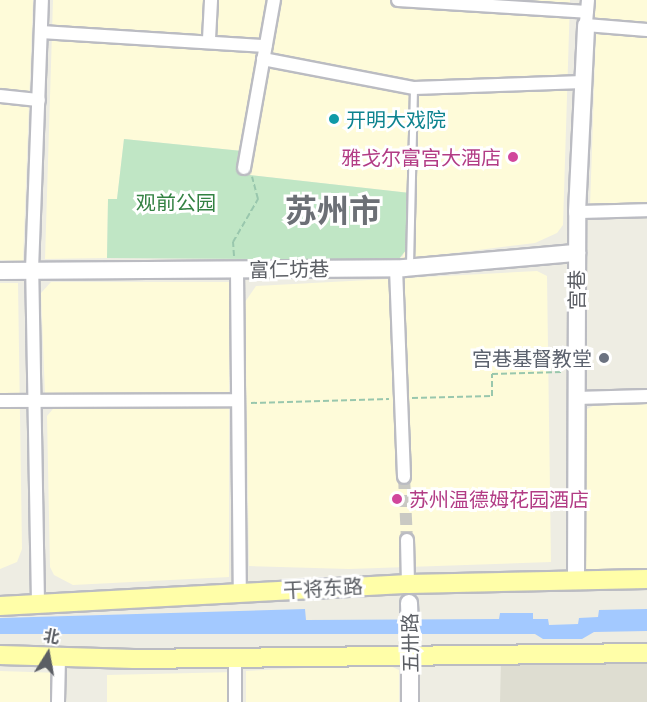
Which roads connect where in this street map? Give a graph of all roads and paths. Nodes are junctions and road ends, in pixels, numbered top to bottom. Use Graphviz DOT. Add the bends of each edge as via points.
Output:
graph roads {
  1 [pos="42,0"];
  2 [pos="211,0"];
  3 [pos="274,0"];
  4 [pos="398,0"];
  5 [pos="587,12"];
  6 [pos="647,30"];
  7 [pos="41,32"];
  8 [pos="209,39"];
  9 [pos="266,46"];
  10 [pos="263,59"];
  11 [pos="583,82"];
  12 [pos="414,88"];
  13 [pos="0,96"];
  14 [pos="39,100"];
  15 [pos="244,168"];
  16 [pos="647,210"];
  17 [pos="577,212"];
  18 [pos="577,253"];
  19 [pos="403,268"];
  20 [pos="32,270"];
  21 [pos="237,270"];
  22 [pos="0,271"];
  23 [pos="647,396"];
  24 [pos="576,398"];
  25 [pos="37,400"];
  26 [pos="236,400"];
  27 [pos="0,401"];
  28 [pos="404,477"];
  29 [pos="406,540"];
  30 [pos="647,579"];
  31 [pos="576,580"];
  32 [pos="408,584"];
  33 [pos="240,591"];
  34 [pos="0,594"];
  35 [pos="38,603"];
  36 [pos="0,606"];
  37 [pos="410,647"];
  38 [pos="647,653"];
  39 [pos="0,655"];
  40 [pos="20,656"];
  41 [pos="59,657"];
  42 [pos="235,657"];
  43 [pos="0,661"];
  44 [pos="58,702"];
  45 [pos="235,702"];
  46 [pos="410,702"];
  1 -- 7 [label="street"];
  2 -- 8 [label="street"];
  3 -- 9 [label="street"];
  4 -- 5 [label="street"];
  5 -- 6 [label="street"];
  5 -- 11 [label="street, 宫巷"];
  7 -- 8 [label="street"];
  7 -- 14 [label="street"];
  8 -- 9 [label="street"];
  9 -- 10 [label="street"];
  10 -- 12 [label="street"];
  10 -- 15 [label="street"];
  11 -- 12 [label="street"];
  11 -- 17 [label="street, 宫巷"];
  12 -- 19 [label="lane"];
  13 -- 14 [label="street"];
  14 -- 20 [label="street"];
  15 -- 21 [label="path" via="258,199 233,242"];
  16 -- 17 [label="street"];
  17 -- 18 [label="street, 宫巷"];
  18 -- 19 [label="street, 富仁坊巷"];
  18 -- 24 [label="street, 宫巷"];
  19 -- 21 [label="street, 富仁坊巷"];
  19 -- 28 [label="street"];
  20 -- 21 [label="street, 富仁坊巷"];
  20 -- 22 [label="street, 富仁坊巷"];
  20 -- 25 [label="street"];
  21 -- 26 [label="street"];
  23 -- 24 [label="street"];
  24 -- 31 [label="street, 宫巷"];
  25 -- 26 [label="street"];
  25 -- 27 [label="street"];
  25 -- 35 [label="street"];
  26 -- 33 [label="street"];
  29 -- 32 [label="street"];
  30 -- 31 [label="main road, 干将东路"];
  31 -- 32 [label="main road, 干将东路"];
  32 -- 33 [label="main road, 干将东路"];
  32 -- 37 [label="street, 五卅路, bridge"];
  33 -- 35 [label="main road, 干将东路"];
  34 -- 35 [label="main road"];
  35 -- 36 [label="main road, 干将东路"];
  37 -- 38 [label="main road"];
  37 -- 42 [label="main road"];
  37 -- 46 [label="street, 五卅路"];
  39 -- 40 [label="main road"];
  40 -- 41 [label="main road"];
  40 -- 43 [label="main road"];
  41 -- 42 [label="main road"];
  41 -- 44 [label="street"];
  42 -- 45 [label="street"];
}
